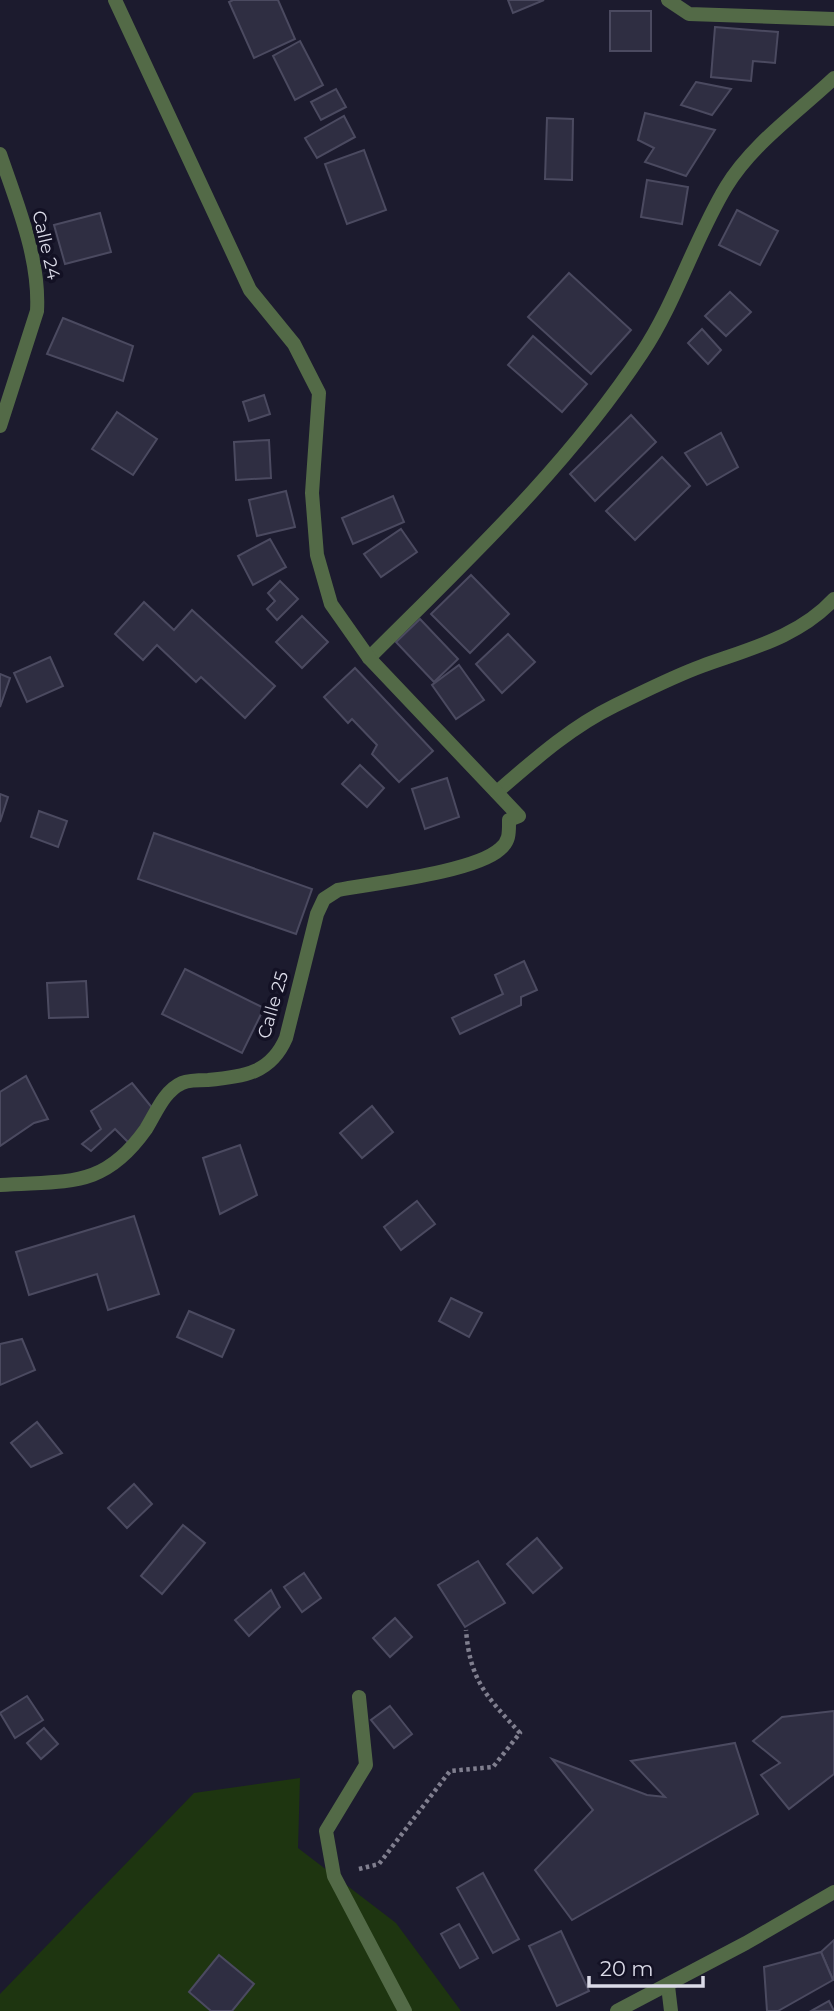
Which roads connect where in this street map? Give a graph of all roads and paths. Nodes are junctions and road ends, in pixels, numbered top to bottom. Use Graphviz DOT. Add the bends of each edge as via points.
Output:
graph roads {
  1 [pos="115,0"];
  2 [pos="668,0"];
  3 [pos="834,19"];
  4 [pos="834,78"];
  5 [pos="0,154"];
  6 [pos="0,426"];
  7 [pos="834,598"];
  8 [pos="369,658"];
  9 [pos="498,791"];
  10 [pos="0,1185"];
  11 [pos="466,1630"];
  12 [pos="359,1698"];
  13 [pos="334,1876"];
  14 [pos="834,1892"];
  15 [pos="668,1986"];
  16 [pos="405,2011"];
  17 [pos="617,2011"];
  18 [pos="671,2011"];
  1 -- 8 [label="street" via="250,290 294,344 319,393 312,493 317,555 331,604"];
  2 -- 3 [label="street" via="689,13"];
  4 -- 8 [label="street" via="749,156 726,187 643,351 604,405 503,525"];
  5 -- 6 [label="street, Calle 24" via="34,264 38,295"];
  7 -- 9 [label="street" via="821,614 760,648 701,666 611,707 540,755"];
  8 -- 9 [label="street"];
  9 -- 10 [label="street, Calle 25" via="519,816 509,820 509,838 500,850 468,864 338,890 324,899 286,1038 279,1055 262,1070 235,1078 183,1082 169,1092 145,1130 113,1167 92,1178"];
  11 -- 13 [label="path" via="468,1655 481,1690 520,1733 493,1767 450,1771 379,1864"];
  12 -- 13 [label="street" via="366,1765 326,1831"];
  13 -- 16 [label="street"];
  14 -- 15 [label="street"];
  15 -- 17 [label="street"];
  15 -- 18 [label="street"];
}
